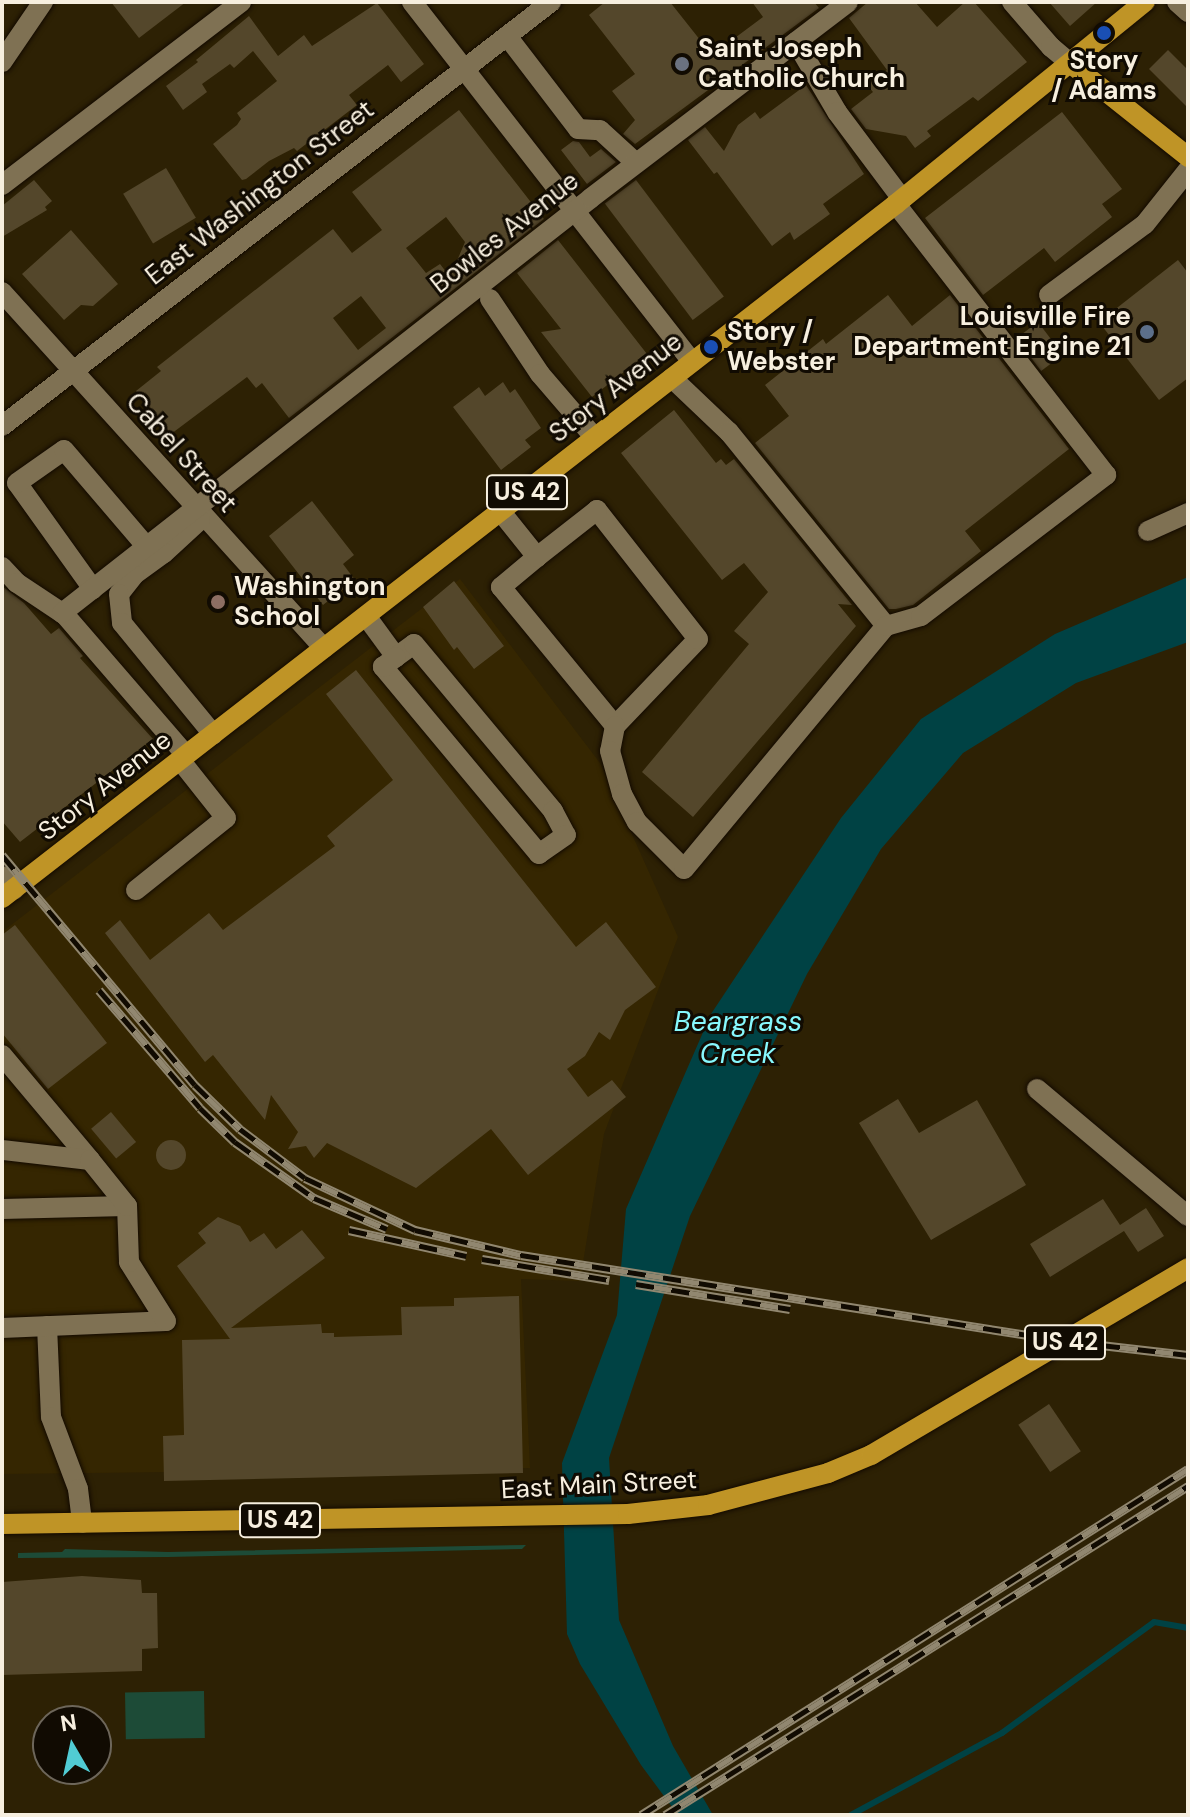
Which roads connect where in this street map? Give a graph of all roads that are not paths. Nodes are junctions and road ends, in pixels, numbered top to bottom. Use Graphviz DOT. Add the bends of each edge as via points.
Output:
graph roads {
  1 [pos="43,2"];
  2 [pos="241,2"];
  3 [pos="412,2"];
  4 [pos="551,2"];
  5 [pos="848,2"];
  6 [pos="1012,2"];
  7 [pos="1144,2"];
  8 [pos="1177,2"];
  9 [pos="1188,12"];
  10 [pos="507,36"];
  11 [pos="796,42"];
  12 [pos="2,62"];
  13 [pos="1070,63"];
  14 [pos="464,68"];
  15 [pos="1188,157"];
  16 [pos="636,163"];
  17 [pos="1188,170"];
  18 [pos="2,185"];
  19 [pos="899,201"];
  20 [pos="576,213"];
  21 [pos="2,292"];
  22 [pos="1049,295"];
  23 [pos="490,299"];
  24 [pos="692,362"];
  25 [pos="71,371"];
  26 [pos="672,378"];
  27 [pos="2,426"];
  28 [pos="595,438"];
  29 [pos="200,512"];
  30 [pos="501,512"];
  31 [pos="1188,513"];
  32 [pos="1148,531"];
  33 [pos="146,546"];
  34 [pos="537,557"];
  35 [pos="2,567"];
  36 [pos="93,589"];
  37 [pos="62,613"];
  38 [pos="366,616"];
  39 [pos="886,626"];
  40 [pos="324,648"];
  41 [pos="396,657"];
  42 [pos="615,726"];
  43 [pos="213,734"];
  44 [pos="183,758"];
  45 [pos="6,888"];
  46 [pos="136,890"];
  47 [pos="2,1055"];
  48 [pos="1037,1089"];
  49 [pos="2,1150"];
  50 [pos="90,1160"];
  51 [pos="1185,1205"];
  52 [pos="127,1206"];
  53 [pos="2,1209"];
  54 [pos="1188,1268"];
  55 [pos="47,1326"];
  56 [pos="2,1328"];
  57 [pos="82,1523"];
  58 [pos="2,1524"];
  1 -- 12 [label="street"];
  2 -- 18 [label="street"];
  3 -- 14 [label="street"];
  4 -- 10 [label="street, East Washington Street"];
  5 -- 11 [label="street, Bowles Avenue"];
  6 -- 13 [label="street"];
  7 -- 13 [label="main road, Story Avenue / US 42"];
  8 -- 9 [label="street"];
  10 -- 14 [label="street, East Washington Street"];
  10 -- 16 [label="street" via="578,129 600,130"];
  11 -- 16 [label="street, Bowles Avenue"];
  11 -- 19 [label="street"];
  13 -- 15 [label="main road"];
  13 -- 19 [label="main road, Story Avenue / US 42"];
  14 -- 20 [label="street"];
  14 -- 25 [label="street, East Washington Street"];
  16 -- 20 [label="street, Bowles Avenue"];
  17 -- 22 [label="street" via="1145,224"];
  19 -- 24 [label="main road, Story Avenue / US 42"];
  19 -- 39 [label="street" via="1106,475 921,616"];
  20 -- 24 [label="street"];
  20 -- 29 [label="street, Bowles Avenue"];
  21 -- 25 [label="street, Cabel Street"];
  23 -- 28 [label="street" via="540,374"];
  24 -- 26 [label="main road, Story Avenue / US 42"];
  25 -- 27 [label="street, East Washington Street"];
  25 -- 29 [label="street, Cabel Street"];
  26 -- 28 [label="main road, Story Avenue / US 42"];
  26 -- 39 [label="street" via="729,432"];
  28 -- 30 [label="main road, Story Avenue / US 42"];
  29 -- 33 [label="street"];
  29 -- 40 [label="street, Cabel Street"];
  29 -- 43 [label="street" via="119,594 122,623"];
  30 -- 34 [label="street"];
  30 -- 38 [label="main road, Story Avenue / US 42"];
  31 -- 32 [label="street"];
  33 -- 36 [label="street"];
  33 -- 36 [label="street" via="64,450 17,483"];
  34 -- 42 [label="street" via="501,587"];
  34 -- 42 [label="street" via="597,510 698,639"];
  35 -- 37 [label="street"];
  36 -- 37 [label="street"];
  37 -- 44 [label="street"];
  38 -- 40 [label="main road, Story Avenue / US 42"];
  38 -- 41 [label="street"];
  39 -- 42 [label="street" via="684,869 637,822 622,794 610,751"];
  40 -- 43 [label="main road, Story Avenue / US 42"];
  41 -- 41 [label="street" via="414,644 553,811 566,835 539,854 383,667"];
  43 -- 44 [label="main road, Story Avenue / US 42"];
  44 -- 45 [label="main road, Story Avenue / US 42"];
  44 -- 46 [label="street" via="226,818"];
  47 -- 50 [label="street"];
  48 -- 51 [label="street"];
  49 -- 50 [label="street"];
  50 -- 52 [label="street"];
  52 -- 53 [label="street"];
  52 -- 55 [label="street" via="129,1262 166,1321"];
  54 -- 57 [label="main road, East Main Street / US 42" via="871,1455 765,1492 628,1514"];
  55 -- 56 [label="street"];
  55 -- 57 [label="street" via="51,1417 78,1489"];
  57 -- 58 [label="main road, East Main Street / US 42"];
}
